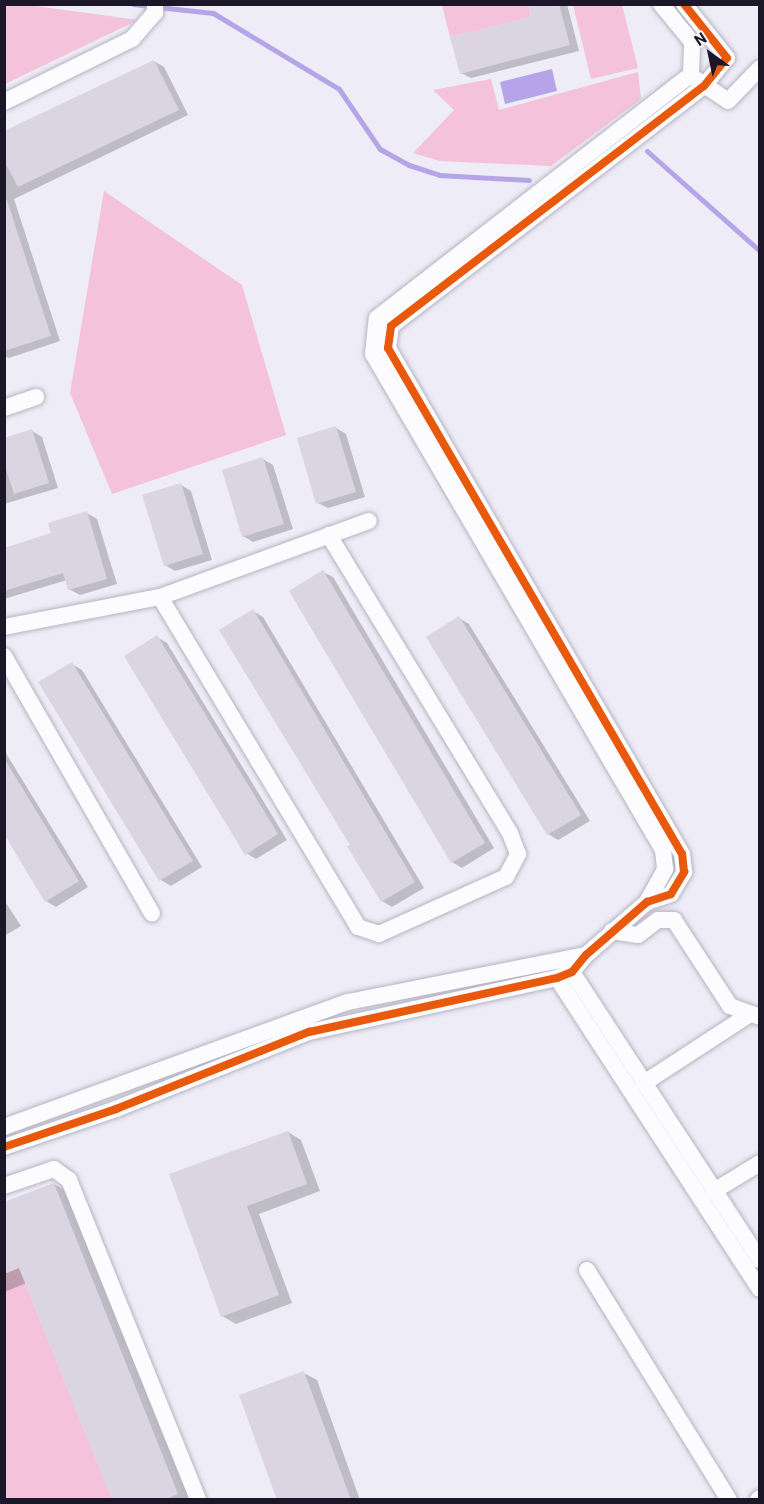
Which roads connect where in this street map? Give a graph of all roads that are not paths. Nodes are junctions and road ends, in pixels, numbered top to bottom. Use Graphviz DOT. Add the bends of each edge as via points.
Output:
graph roads {
  1 [pos="155,4"];
  2 [pos="661,4"];
  3 [pos="684,4"];
  4 [pos="691,74"];
  5 [pos="758,74"];
  6 [pos="704,86"];
  7 [pos="4,102"];
  8 [pos="36,397"];
  9 [pos="4,408"];
  10 [pos="369,521"];
  11 [pos="329,535"];
  12 [pos="160,597"];
  13 [pos="4,627"];
  14 [pos="4,656"];
  15 [pos="647,902"];
  16 [pos="152,913"];
  17 [pos="612,931"];
  18 [pos="586,955"];
  19 [pos="565,975"];
  20 [pos="755,1016"];
  21 [pos="644,1083"];
  22 [pos="4,1127"];
  23 [pos="4,1147"];
  24 [pos="759,1163"];
  25 [pos="4,1186"];
  26 [pos="714,1191"];
  27 [pos="759,1260"];
  28 [pos="586,1270"];
  29 [pos="759,1289"];
  30 [pos="198,1500"];
  31 [pos="729,1500"];
  1 -- 7 [label="street" via="155,13 132,39"];
  2 -- 4 [label="street" via="692,42"];
  3 -- 6 [label="street" via="727,58"];
  4 -- 6 [label="street"];
  4 -- 15 [label="street" via="377,318 373,354 663,850 665,869"];
  5 -- 6 [label="street" via="728,101"];
  6 -- 15 [label="street" via="391,326 388,348 682,854 684,872 671,894"];
  8 -- 9 [label="street"];
  10 -- 11 [label="street"];
  11 -- 12 [label="street"];
  11 -- 12 [label="street" via="510,832 518,854 506,877 379,934 358,927"];
  12 -- 13 [label="street"];
  14 -- 16 [label="street"];
  15 -- 17 [label="street"];
  17 -- 18 [label="street"];
  17 -- 20 [label="street" via="638,935 658,920 674,920 730,1006"];
  18 -- 19 [label="street"];
  18 -- 22 [label="street" via="348,1002"];
  19 -- 21 [label="street"];
  19 -- 23 [label="street" via="309,1032 116,1109"];
  19 -- 29 [label="street"];
  20 -- 21 [label="street"];
  21 -- 26 [label="street"];
  24 -- 26 [label="street"];
  25 -- 30 [label="street" via="54,1169 69,1180"];
  26 -- 27 [label="street"];
  28 -- 31 [label="street"];
}
